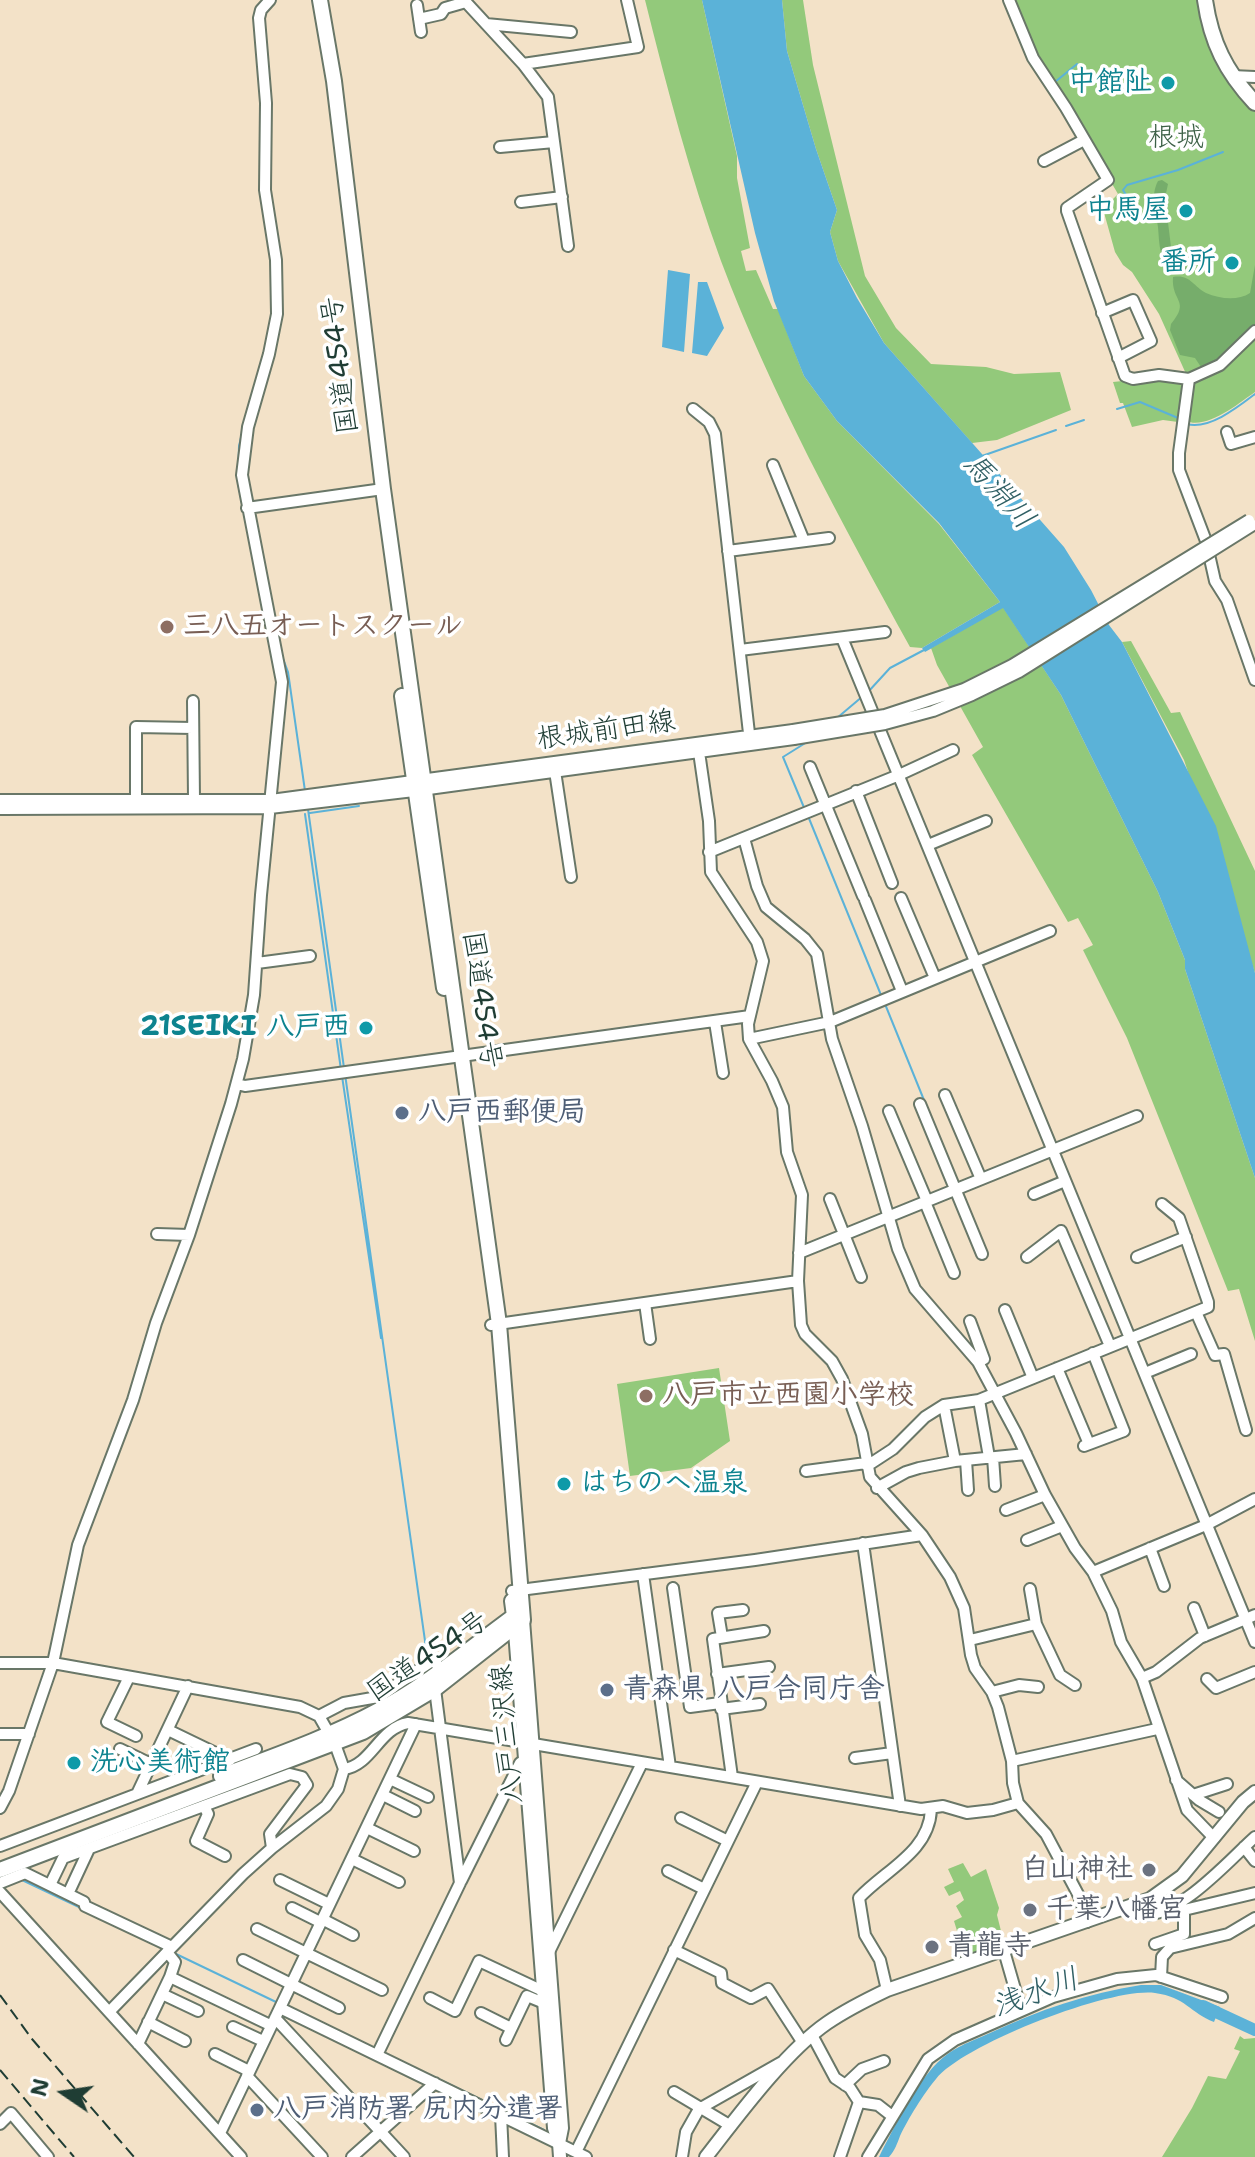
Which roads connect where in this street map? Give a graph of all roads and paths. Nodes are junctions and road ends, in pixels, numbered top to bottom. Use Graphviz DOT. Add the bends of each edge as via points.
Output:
graph roads {
  1 [pos="311,0"];
  2 [pos="320,0"];
  3 [pos="627,0"];
  4 [pos="1009,0"];
  5 [pos="1205,0"];
  6 [pos="465,1"];
  7 [pos="265,5"];
  8 [pos="417,5"];
  9 [pos="419,19"];
  10 [pos="486,24"];
  11 [pos="421,32"];
  12 [pos="571,32"];
  13 [pos="523,64"];
  14 [pos="1232,76"];
  15 [pos="1255,77"];
  16 [pos="1255,103"];
  17 [pos="1084,140"];
  18 [pos="554,142"];
  19 [pos="500,147"];
  20 [pos="1044,161"];
  21 [pos="562,197"];
  22 [pos="521,202"];
  23 [pos="568,246"];
  24 [pos="1102,313"];
  25 [pos="1255,331"];
  26 [pos="1118,358"];
  27 [pos="1189,379"];
  28 [pos="693,409"];
  29 [pos="1227,432"];
  30 [pos="1255,437"];
  31 [pos="773,465"];
  32 [pos="378,490"];
  33 [pos="247,508"];
  34 [pos="1253,521"];
  35 [pos="829,538"];
  36 [pos="804,541"];
  37 [pos="728,551"];
  38 [pos="885,632"];
  39 [pos="842,638"];
  40 [pos="740,650"];
  41 [pos="1255,680"];
  42 [pos="193,701"];
  43 [pos="193,728"];
  44 [pos="750,740"];
  45 [pos="953,750"];
  46 [pos="699,752"];
  47 [pos="810,767"];
  48 [pos="555,771"];
  49 [pos="899,775"];
  50 [pos="420,785"];
  51 [pos="856,791"];
  52 [pos="136,799"];
  53 [pos="194,799"];
  54 [pos="0,800"];
  55 [pos="270,804"];
  56 [pos="825,804"];
  57 [pos="0,809"];
  58 [pos="986,821"];
  59 [pos="744,838"];
  60 [pos="928,845"];
  61 [pos="709,852"];
  62 [pos="571,877"];
  63 [pos="892,883"];
  64 [pos="901,898"];
  65 [pos="1050,931"];
  66 [pos="310,956"];
  67 [pos="976,962"];
  68 [pos="257,963"];
  69 [pos="935,978"];
  70 [pos="902,991"];
  71 [pos="750,1016"];
  72 [pos="715,1022"];
  73 [pos="830,1022"];
  74 [pos="749,1039"];
  75 [pos="458,1058"];
  76 [pos="723,1073"];
  77 [pos="237,1084"];
  78 [pos="945,1095"];
  79 [pos="920,1104"];
  80 [pos="889,1111"];
  81 [pos="1137,1116"];
  82 [pos="1053,1149"];
  83 [pos="981,1179"];
  84 [pos="1065,1181"];
  85 [pos="955,1190"];
  86 [pos="1034,1194"];
  87 [pos="830,1199"];
  88 [pos="926,1202"];
  89 [pos="1162,1204"];
  90 [pos="888,1217"];
  91 [pos="157,1234"];
  92 [pos="189,1235"];
  93 [pos="845,1235"];
  94 [pos="1186,1237"];
  95 [pos="799,1253"];
  96 [pos="982,1254"];
  97 [pos="1027,1257"];
  98 [pos="1137,1257"];
  99 [pos="954,1273"];
  100 [pos="861,1277"];
  101 [pos="798,1281"];
  102 [pos="645,1303"];
  103 [pos="1005,1310"];
  104 [pos="1196,1312"];
  105 [pos="970,1321"];
  106 [pos="495,1324"];
  107 [pos="1130,1338"];
  108 [pos="650,1339"];
  109 [pos="1110,1346"];
  110 [pos="1093,1353"];
  111 [pos="1191,1354"];
  112 [pos="978,1362"];
  113 [pos="1057,1368"];
  114 [pos="1145,1373"];
  115 [pos="1033,1378"];
  116 [pos="994,1394"];
  117 [pos="979,1400"];
  118 [pos="944,1405"];
  119 [pos="1246,1430"];
  120 [pos="1026,1454"];
  121 [pos="991,1457"];
  122 [pos="960,1460"];
  123 [pos="867,1465"];
  124 [pos="806,1471"];
  125 [pos="995,1486"];
  126 [pos="877,1488"];
  127 [pos="968,1490"];
  128 [pos="1045,1495"];
  129 [pos="1255,1499"];
  130 [pos="1006,1510"];
  131 [pos="1206,1525"];
  132 [pos="1062,1526"];
  133 [pos="922,1535"];
  134 [pos="1027,1540"];
  135 [pos="863,1543"];
  136 [pos="1150,1548"];
  137 [pos="1093,1572"];
  138 [pos="643,1574"];
  139 [pos="1164,1586"];
  140 [pos="673,1588"];
  141 [pos="1030,1589"];
  142 [pos="516,1590"];
  143 [pos="1194,1608"];
  144 [pos="743,1610"];
  145 [pos="1250,1617"];
  146 [pos="517,1621"];
  147 [pos="1036,1624"];
  148 [pos="764,1631"];
  149 [pos="1205,1636"];
  150 [pos="722,1637"];
  151 [pos="970,1640"];
  152 [pos="1255,1642"];
  153 [pos="0,1663"];
  154 [pos="53,1663"];
  155 [pos="769,1667"];
  156 [pos="439,1671"];
  157 [pos="1255,1672"];
  158 [pos="717,1674"];
  159 [pos="129,1677"];
  160 [pos="1142,1678"];
  161 [pos="1207,1679"];
  162 [pos="1075,1685"];
  163 [pos="188,1686"];
  164 [pos="1038,1687"];
  165 [pos="435,1689"];
  166 [pos="992,1692"];
  167 [pos="760,1704"];
  168 [pos="721,1706"];
  169 [pos="319,1716"];
  170 [pos="416,1724"];
  171 [pos="440,1729"];
  172 [pos="1157,1729"];
  173 [pos="168,1730"];
  174 [pos="0,1734"];
  175 [pos="29,1734"];
  176 [pos="136,1736"];
  177 [pos="332,1739"];
  178 [pos="528,1744"];
  179 [pos="120,1749"];
  180 [pos="256,1749"];
  181 [pos="892,1753"];
  182 [pos="855,1758"];
  183 [pos="230,1760"];
  184 [pos="525,1760"];
  185 [pos="1012,1761"];
  186 [pos="642,1763"];
  187 [pos="151,1764"];
  188 [pos="670,1767"];
  189 [pos="344,1769"];
  190 [pos="732,1777"];
  191 [pos="0,1778"];
  192 [pos="1174,1778"];
  193 [pos="390,1779"];
  194 [pos="13,1781"];
  195 [pos="757,1782"];
  196 [pos="1227,1784"];
  197 [pos="1255,1792"];
  198 [pos="137,1794"];
  199 [pos="383,1795"];
  200 [pos="1193,1795"];
  201 [pos="428,1797"];
  202 [pos="1018,1803"];
  203 [pos="204,1806"];
  204 [pos="900,1806"];
  205 [pos="0,1808"];
  206 [pos="931,1810"];
  207 [pos="415,1811"];
  208 [pos="1219,1812"];
  209 [pos="681,1818"];
  210 [pos="100,1827"];
  211 [pos="367,1828"];
  212 [pos="1255,1837"];
  213 [pos="1214,1838"];
  214 [pos="728,1841"];
  215 [pos="0,1846"];
  216 [pos="1244,1847"];
  217 [pos="272,1848"];
  218 [pos="89,1849"];
  219 [pos="414,1851"];
  220 [pos="225,1856"];
  221 [pos="352,1859"];
  222 [pos="0,1860"];
  223 [pos="1255,1861"];
  224 [pos="0,1870"];
  225 [pos="668,1871"];
  226 [pos="280,1880"];
  227 [pos="399,1882"];
  228 [pos="0,1883"];
  229 [pos="460,1883"];
  230 [pos="50,1885"];
  231 [pos="704,1889"];
  232 [pos="0,1892"];
  233 [pos="1255,1893"];
  234 [pos="68,1894"];
  235 [pos="329,1904"];
  236 [pos="1132,1907"];
  237 [pos="292,1908"];
  238 [pos="1170,1908"];
  239 [pos="1184,1910"];
  240 [pos="1255,1918"];
  241 [pos="321,1921"];
  242 [pos="1087,1922"];
  243 [pos="257,1929"];
  244 [pos="353,1935"];
  245 [pos="1155,1944"];
  246 [pos="170,1949"];
  247 [pos="674,1950"];
  248 [pos="1004,1951"];
  249 [pos="306,1952"];
  250 [pos="549,1952"];
  251 [pos="243,1960"];
  252 [pos="170,1977"];
  253 [pos="1161,1977"];
  254 [pos="292,1984"];
  255 [pos="382,1990"];
  256 [pos="887,1990"];
  257 [pos="162,1994"];
  258 [pos="543,1997"];
  259 [pos="1222,1997"];
  260 [pos="430,1998"];
  261 [pos="339,2008"];
  262 [pos="1021,2010"];
  263 [pos="198,2011"];
  264 [pos="109,2012"];
  265 [pos="278,2012"];
  266 [pos="481,2013"];
  267 [pos="148,2022"];
  268 [pos="233,2027"];
  269 [pos="511,2028"];
  270 [pos="807,2039"];
  271 [pos="506,2040"];
  272 [pos="185,2041"];
  273 [pos="263,2041"];
  274 [pos="138,2044"];
  275 [pos="215,2054"];
  276 [pos="377,2055"];
  277 [pos="790,2057"];
  278 [pos="884,2061"];
  279 [pos="248,2073"];
  280 [pos="435,2083"];
  281 [pos="845,2085"];
  282 [pos="674,2092"];
  283 [pos="859,2102"];
  284 [pos="699,2109"];
  285 [pos="501,2115"];
  286 [pos="892,2116"];
  287 [pos="0,2124"];
  288 [pos="731,2126"];
  289 [pos="380,2132"];
  290 [pos="220,2133"];
  291 [pos="559,2143"];
  292 [pos="581,2154"];
  293 [pos="48,2157"];
  294 [pos="241,2157"];
  295 [pos="322,2157"];
  296 [pos="352,2157"];
  297 [pos="404,2157"];
  298 [pos="503,2157"];
  299 [pos="560,2157"];
  300 [pos="682,2157"];
  301 [pos="706,2157"];
  302 [pos="840,2157"];
  303 [pos="868,2157"];
  1 -- 32 [label="highway, 国道454号"];
  2 -- 32 [label="highway, 国道454号" via="334,81"];
  3 -- 13 [label="street" via="638,47"];
  4 -- 17 [label="street" via="1033,58"];
  5 -- 14 [label="highway" via="1209,29"];
  6 -- 9 [label="street"];
  6 -- 10 [label="street"];
  7 -- 33 [label="street" via="259,18 266,103 265,190 278,290 275,330 244,444"];
  8 -- 9 [label="street"];
  9 -- 11 [label="street"];
  10 -- 12 [label="street"];
  10 -- 13 [label="street"];
  13 -- 18 [label="street" via="548,97"];
  14 -- 15 [label="street"];
  14 -- 16 [label="highway"];
  17 -- 20 [label="street"];
  17 -- 24 [label="street" via="1108,180 1067,211"];
  18 -- 19 [label="street"];
  18 -- 21 [label="street"];
  21 -- 22 [label="street"];
  21 -- 23 [label="street"];
  24 -- 26 [label="street"];
  24 -- 26 [label="street" via="1133,300 1151,341"];
  25 -- 27 [label="street" via="1220,365"];
  26 -- 27 [label="street" via="1127,378"];
  27 -- 41 [label="street" via="1179,470"];
  28 -- 37 [label="street" via="715,434"];
  29 -- 30 [label="street" via="1231,444"];
  31 -- 36 [label="street"];
  32 -- 33 [label="street"];
  32 -- 50 [label="highway, 国道454号"];
  33 -- 55 [label="street" via="282,682"];
  34 -- 44 [label="street, 根城前田線, bridge" via="964,689 885,715"];
  35 -- 36 [label="street"];
  36 -- 37 [label="street"];
  37 -- 40 [label="street"];
  38 -- 39 [label="street"];
  39 -- 40 [label="street"];
  39 -- 49 [label="street"];
  40 -- 44 [label="street"];
  42 -- 43 [label="street"];
  43 -- 52 [label="street" via="136,727"];
  43 -- 53 [label="street"];
  44 -- 46 [label="street, 根城前田線"];
  44 -- 50 [label="street, 根城前田線"];
  45 -- 49 [label="street"];
  46 -- 48 [label="street, 根城前田線"];
  46 -- 61 [label="street"];
  47 -- 56 [label="street"];
  48 -- 50 [label="street, 根城前田線"];
  48 -- 62 [label="street"];
  49 -- 51 [label="street"];
  49 -- 60 [label="street"];
  50 -- 55 [label="street"];
  50 -- 75 [label="highway, 国道454号"];
  51 -- 56 [label="street"];
  51 -- 63 [label="street"];
  52 -- 53 [label="street"];
  52 -- 54 [label="street"];
  53 -- 55 [label="street"];
  55 -- 57 [label="street"];
  55 -- 68 [label="street"];
  56 -- 59 [label="street"];
  56 -- 70 [label="street"];
  58 -- 60 [label="street"];
  59 -- 61 [label="street"];
  59 -- 73 [label="street" via="766,907 817,954"];
  60 -- 67 [label="street"];
  61 -- 71 [label="street" via="715,881 761,953"];
  64 -- 69 [label="street"];
  65 -- 67 [label="street"];
  66 -- 68 [label="street"];
  67 -- 69 [label="street"];
  67 -- 82 [label="street"];
  68 -- 77 [label="street"];
  69 -- 70 [label="street"];
  70 -- 73 [label="street"];
  71 -- 72 [label="street"];
  71 -- 74 [label="street"];
  72 -- 75 [label="street"];
  72 -- 76 [label="street"];
  73 -- 74 [label="street"];
  73 -- 90 [label="street"];
  74 -- 95 [label="street" via="783,1107 787,1152 802,1195"];
  75 -- 77 [label="street"];
  75 -- 106 [label="highway, 国道454号"];
  77 -- 92 [label="street"];
  78 -- 83 [label="street"];
  79 -- 85 [label="street"];
  80 -- 88 [label="street"];
  81 -- 82 [label="street"];
  82 -- 83 [label="street"];
  82 -- 84 [label="street"];
  83 -- 85 [label="street"];
  84 -- 86 [label="street"];
  84 -- 107 [label="street"];
  85 -- 88 [label="street"];
  85 -- 96 [label="street"];
  87 -- 93 [label="street"];
  88 -- 90 [label="street"];
  88 -- 99 [label="street"];
  89 -- 94 [label="street" via="1179,1218"];
  90 -- 93 [label="street"];
  90 -- 112 [label="street" via="915,1289"];
  91 -- 92 [label="street"];
  92 -- 154 [label="street" via="78,1545"];
  93 -- 95 [label="street"];
  93 -- 100 [label="street"];
  94 -- 98 [label="street"];
  94 -- 104 [label="street" via="1208,1302"];
  95 -- 101 [label="street"];
  97 -- 109 [label="street" via="1061,1231"];
  101 -- 102 [label="street"];
  101 -- 123 [label="street" via="801,1325 839,1372 862,1434"];
  102 -- 106 [label="street"];
  102 -- 108 [label="street"];
  103 -- 115 [label="street"];
  104 -- 107 [label="street"];
  104 -- 119 [label="street" via="1215,1355 1224,1354"];
  105 -- 112 [label="street" via="984,1359"];
  106 -- 142 [label="highway, 国道454号"];
  107 -- 109 [label="street"];
  107 -- 114 [label="street"];
  109 -- 110 [label="street"];
  110 -- 113 [label="street"];
  110 -- 113 [label="street" via="1124,1431 1087,1445"];
  111 -- 114 [label="street"];
  112 -- 116 [label="street"];
  113 -- 115 [label="street"];
  114 -- 131 [label="street"];
  115 -- 116 [label="street"];
  116 -- 117 [label="street"];
  116 -- 120 [label="street"];
  117 -- 118 [label="street"];
  117 -- 121 [label="street"];
  118 -- 122 [label="street"];
  118 -- 123 [label="street"];
  120 -- 121 [label="street"];
  120 -- 128 [label="street"];
  121 -- 122 [label="street"];
  121 -- 125 [label="street"];
  122 -- 126 [label="street" via="906,1472"];
  122 -- 127 [label="street"];
  123 -- 124 [label="street"];
  123 -- 126 [label="street"];
  126 -- 133 [label="street"];
  128 -- 130 [label="street"];
  128 -- 132 [label="street"];
  129 -- 131 [label="street"];
  131 -- 136 [label="street"];
  131 -- 145 [label="street"];
  132 -- 134 [label="street"];
  132 -- 137 [label="street"];
  133 -- 135 [label="street"];
  133 -- 151 [label="street" via="959,1597"];
  135 -- 138 [label="street"];
  135 -- 181 [label="street"];
  136 -- 137 [label="street"];
  136 -- 139 [label="street"];
  137 -- 160 [label="street"];
  138 -- 142 [label="street"];
  138 -- 188 [label="street"];
  140 -- 168 [label="street" via="690,1707"];
  141 -- 147 [label="street"];
  142 -- 146 [label="highway, 国道454号"];
  143 -- 149 [label="street"];
  144 -- 150 [label="street" via="718,1613"];
  145 -- 149 [label="street"];
  145 -- 152 [label="street"];
  146 -- 156 [label="highway, 国道454号"];
  146 -- 165 [label="highway, 国道454号"];
  146 -- 178 [label="main road, 八戸三沢線"];
  147 -- 151 [label="street"];
  147 -- 162 [label="street" via="1060,1675"];
  148 -- 150 [label="street"];
  149 -- 160 [label="street"];
  150 -- 158 [label="street" via="713,1639"];
  151 -- 166 [label="street" via="975,1668"];
  153 -- 154 [label="street"];
  154 -- 159 [label="street"];
  154 -- 175 [label="street"];
  155 -- 158 [label="street"];
  156 -- 169 [label="street" via="435,1659 378,1697 344,1703"];
  156 -- 177 [label="highway, 国道454号"];
  157 -- 161 [label="street" via="1216,1688"];
  158 -- 168 [label="street"];
  159 -- 163 [label="street"];
  159 -- 176 [label="street" via="107,1722"];
  160 -- 172 [label="street"];
  163 -- 169 [label="street" via="300,1707"];
  163 -- 173 [label="street"];
  164 -- 166 [label="street" via="1019,1685"];
  165 -- 171 [label="street"];
  165 -- 177 [label="highway, 国道454号" via="403,1710"];
  166 -- 185 [label="street"];
  167 -- 168 [label="street"];
  168 -- 190 [label="street"];
  169 -- 177 [label="street"];
  170 -- 171 [label="street"];
  170 -- 189 [label="street" via="403,1723 385,1733 358,1765"];
  170 -- 193 [label="street"];
  171 -- 178 [label="street"];
  171 -- 229 [label="street"];
  172 -- 185 [label="street"];
  172 -- 192 [label="street"];
  173 -- 183 [label="street"];
  173 -- 187 [label="street"];
  174 -- 175 [label="street"];
  175 -- 194 [label="street"];
  177 -- 189 [label="street"];
  177 -- 210 [label="highway, 国道454号"];
  178 -- 184 [label="main road, 八戸三沢線"];
  178 -- 186 [label="street"];
  178 -- 250 [label="main road, 八戸三沢線"];
  179 -- 187 [label="street"];
  180 -- 183 [label="street"];
  181 -- 182 [label="street"];
  181 -- 204 [label="street"];
  183 -- 198 [label="street"];
  184 -- 229 [label="street"];
  184 -- 258 [label="main road, 八戸三沢線"];
  185 -- 202 [label="street"];
  186 -- 188 [label="street"];
  186 -- 250 [label="street"];
  187 -- 198 [label="street"];
  188 -- 190 [label="street"];
  189 -- 217 [label="street" via="326,1806"];
  190 -- 195 [label="street"];
  191 -- 194 [label="street"];
  192 -- 200 [label="street"];
  192 -- 213 [label="street" via="1187,1810"];
  193 -- 199 [label="street"];
  193 -- 201 [label="street"];
  194 -- 205 [label="street"];
  195 -- 204 [label="street"];
  195 -- 214 [label="street"];
  196 -- 200 [label="street"];
  197 -- 213 [label="main road"];
  198 -- 215 [label="street"];
  199 -- 207 [label="street"];
  199 -- 211 [label="street"];
  200 -- 208 [label="street"];
  202 -- 206 [label="street" via="967,1813 943,1806"];
  202 -- 242 [label="street" via="1046,1834"];
  203 -- 217 [label="street" via="290,1774 302,1777 307,1785 270,1834"];
  203 -- 218 [label="street"];
  203 -- 220 [label="street" via="208,1814 196,1841"];
  204 -- 206 [label="street"];
  206 -- 256 [label="street" via="924,1840 859,1898 865,1935 880,1960"];
  209 -- 214 [label="street"];
  210 -- 222 [label="highway, 国道454号"];
  210 -- 224 [label="highway, 国道454号"];
  211 -- 219 [label="street"];
  211 -- 221 [label="street"];
  212 -- 216 [label="street"];
  213 -- 236 [label="main road" via="1182,1876"];
  214 -- 231 [label="street"];
  216 -- 223 [label="street"];
  216 -- 238 [label="street"];
  217 -- 246 [label="street"];
  218 -- 230 [label="street" via="63,1858"];
  218 -- 234 [label="street"];
  221 -- 227 [label="street"];
  221 -- 235 [label="street"];
  225 -- 231 [label="street"];
  226 -- 235 [label="street"];
  228 -- 230 [label="street" via="25,1873"];
  229 -- 276 [label="street"];
  230 -- 234 [label="street"];
  231 -- 247 [label="street"];
  232 -- 264 [label="street"];
  233 -- 239 [label="street"];
  234 -- 246 [label="street"];
  235 -- 241 [label="street"];
  236 -- 238 [label="street" via="1145,1916"];
  236 -- 242 [label="main road"];
  237 -- 241 [label="street"];
  238 -- 239 [label="street"];
  239 -- 245 [label="street" via="1184,1934"];
  240 -- 253 [label="street" via="1228,1934 1170,1948 1162,1957"];
  241 -- 244 [label="street"];
  241 -- 249 [label="street"];
  242 -- 248 [label="main road"];
  243 -- 249 [label="street"];
  246 -- 252 [label="street" via="175,1962"];
  246 -- 264 [label="street"];
  247 -- 270 [label="street" via="721,1973 722,1983 751,1998 768,1989"];
  247 -- 292 [label="street"];
  248 -- 256 [label="main road"];
  248 -- 262 [label="street"];
  249 -- 254 [label="street"];
  249 -- 255 [label="street"];
  250 -- 291 [label="main road, 八戸三沢線"];
  251 -- 254 [label="street"];
  252 -- 257 [label="street"];
  252 -- 265 [label="street"];
  253 -- 259 [label="street"];
  253 -- 262 [label="street" via="1084,1987"];
  254 -- 261 [label="street"];
  254 -- 265 [label="street"];
  256 -- 270 [label="main road"];
  257 -- 263 [label="street"];
  257 -- 267 [label="street"];
  258 -- 260 [label="street" via="479,1961 455,2011"];
  258 -- 269 [label="street" via="527,1996"];
  258 -- 291 [label="main road, 八戸三沢線"];
  262 -- 286 [label="street" via="942,2047 928,2059"];
  264 -- 274 [label="street"];
  265 -- 273 [label="street"];
  265 -- 276 [label="street"];
  265 -- 289 [label="street"];
  266 -- 269 [label="street"];
  267 -- 272 [label="street"];
  267 -- 274 [label="street"];
  268 -- 273 [label="street"];
  269 -- 271 [label="street"];
  270 -- 277 [label="main road"];
  270 -- 281 [label="street"];
  273 -- 279 [label="street"];
  274 -- 290 [label="street"];
  275 -- 279 [label="street"];
  276 -- 280 [label="street"];
  277 -- 284 [label="street"];
  277 -- 288 [label="main road"];
  278 -- 281 [label="street" via="862,2069"];
  279 -- 290 [label="street"];
  279 -- 295 [label="street"];
  280 -- 285 [label="street"];
  280 -- 289 [label="street"];
  281 -- 283 [label="street"];
  282 -- 284 [label="street"];
  283 -- 286 [label="street" via="878,2105"];
  283 -- 302 [label="street"];
  284 -- 288 [label="street"];
  284 -- 300 [label="street" via="686,2132"];
  285 -- 291 [label="street"];
  285 -- 298 [label="street"];
  286 -- 303 [label="street"];
  287 -- 293 [label="street" via="11,2113"];
  288 -- 301 [label="main road"];
  289 -- 296 [label="street"];
  289 -- 297 [label="street"];
  290 -- 294 [label="street"];
  291 -- 292 [label="street"];
  291 -- 299 [label="main road, 八戸三沢線"];
}
